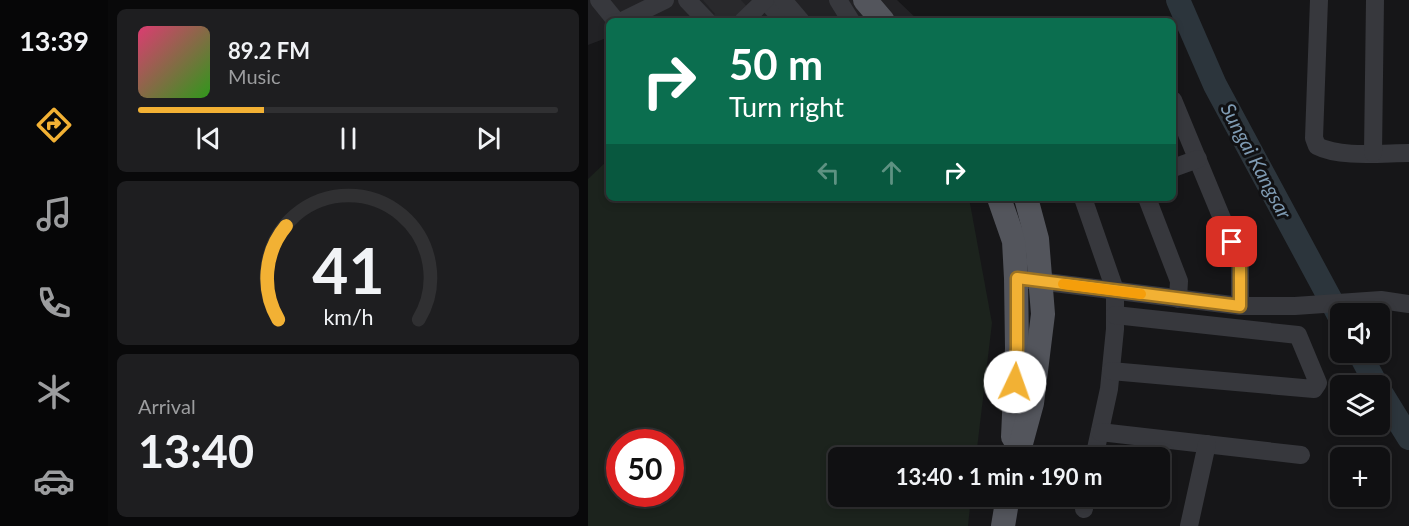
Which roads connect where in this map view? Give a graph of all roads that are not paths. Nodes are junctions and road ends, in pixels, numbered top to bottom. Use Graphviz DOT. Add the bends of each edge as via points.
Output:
graph roads {
  1 [pos="599,0"];
  2 [pos="664,0"];
  3 [pos="687,0"];
  4 [pos="765,0"];
  5 [pos="783,0"];
  6 [pos="838,0"];
  7 [pos="865,0"];
  8 [pos="1319,0"];
  9 [pos="1375,0"];
  10 [pos="614,18"];
  11 [pos="628,18"];
  12 [pos="704,18"];
  13 [pos="746,18"];
  14 [pos="781,18"];
  15 [pos="798,18"];
  16 [pos="849,18"];
  17 [pos="880,18"];
  18 [pos="1176,107"];
  19 [pos="1373,153"];
  20 [pos="1409,153"];
  21 [pos="1198,159"];
  22 [pos="1176,167"];
  23 [pos="1000,201"];
  24 [pos="1027,201"];
  25 [pos="1089,201"];
  26 [pos="1148,201"];
  27 [pos="1017,278"];
  28 [pos="1041,281"];
  29 [pos="1115,290"];
  30 [pos="1178,299"];
  31 [pos="1409,304"];
  32 [pos="1240,306"];
  33 [pos="1115,315"];
  34 [pos="1111,371"];
  35 [pos="1100,432"];
  36 [pos="1206,444"];
  37 [pos="1015,447"];
  38 [pos="1018,447"];
  39 [pos="1097,447"];
  40 [pos="1300,455"];
  41 [pos="1006,507"];
  42 [pos="1003,526"];
  43 [pos="1189,526"];
  1 -- 10 [label="street"];
  2 -- 11 [label="street"];
  3 -- 12 [label="street"];
  4 -- 13 [label="street"];
  4 -- 14 [label="street"];
  5 -- 15 [label="street"];
  6 -- 16 [label="street"];
  7 -- 17 [label="main road"];
  8 -- 19 [label="street" via="1314,138 1317,146 1326,150"];
  9 -- 19 [label="street"];
  18 -- 21 [label="street"];
  19 -- 20 [label="street"];
  21 -- 22 [label="street"];
  21 -- 32 [label="street" via="1240,262"];
  23 -- 27 [label="main road" via="1014,242"];
  24 -- 28 [label="main road" via="1037,238"];
  25 -- 29 [label="street"];
  26 -- 30 [label="street" via="1179,280"];
  27 -- 28 [label="street"];
  27 -- 37 [label="main road"];
  28 -- 29 [label="street"];
  28 -- 38 [label="main road" via="1043,314 1032,404"];
  29 -- 30 [label="street"];
  29 -- 33 [label="street"];
  30 -- 32 [label="street"];
  31 -- 32 [label="street" via="1380,300"];
  33 -- 34 [label="street"];
  33 -- 34 [label="street" via="1298,335 1318,384 1314,389"];
  34 -- 35 [label="street"];
  35 -- 36 [label="street"];
  35 -- 39 [label="street"];
  36 -- 40 [label="street"];
  36 -- 43 [label="street"];
  41 -- 42 [label="main road"];
}
